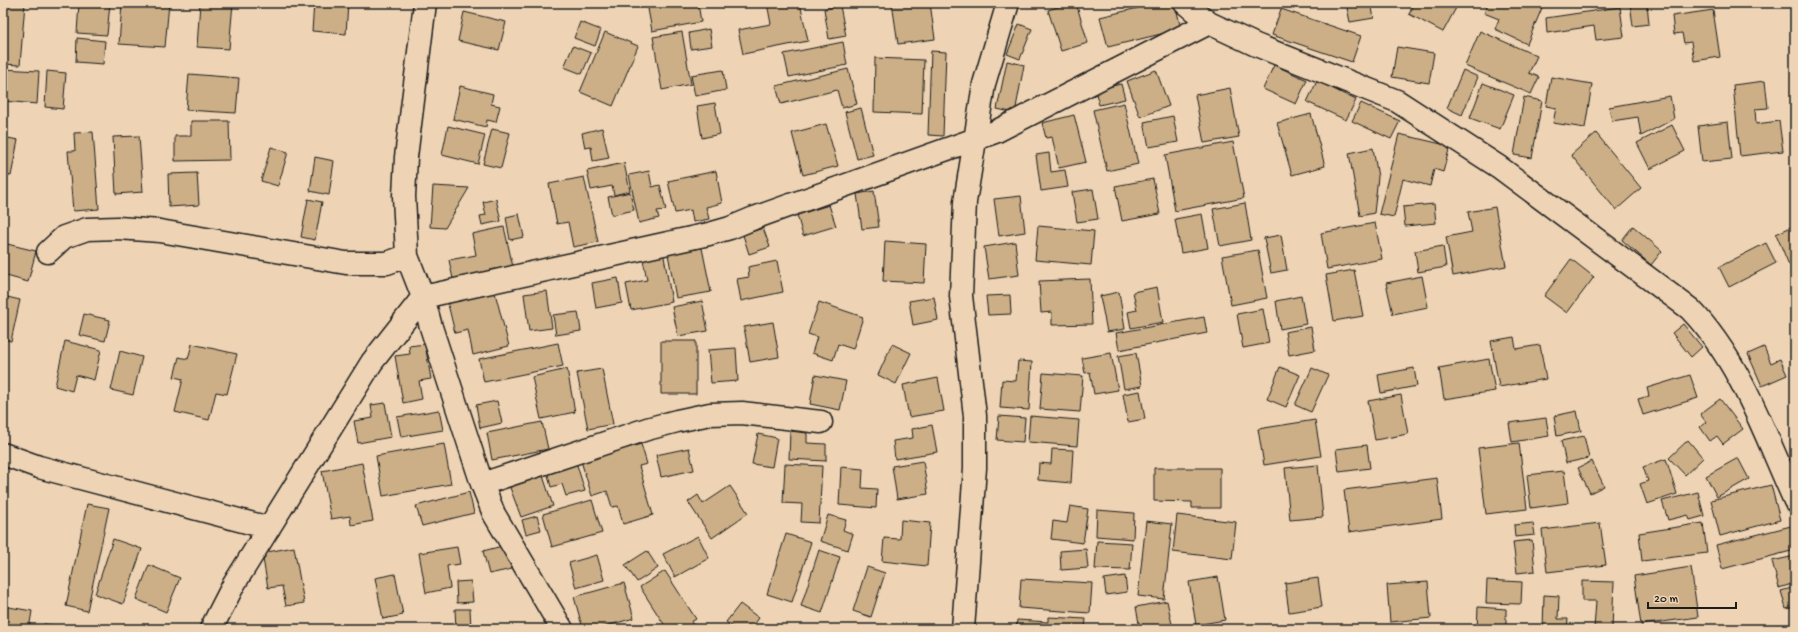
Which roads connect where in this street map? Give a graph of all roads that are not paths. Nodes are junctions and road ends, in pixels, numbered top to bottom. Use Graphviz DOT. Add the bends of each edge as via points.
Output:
graph roads {
  1 [pos="425,3"];
  2 [pos="1008,3"];
  3 [pos="1185,3"];
  4 [pos="1209,24"];
  5 [pos="974,140"];
  6 [pos="48,252"];
  7 [pos="407,256"];
  8 [pos="423,297"];
  9 [pos="820,422"];
  10 [pos="3,454"];
  11 [pos="482,484"];
  12 [pos="1795,501"];
  13 [pos="269,528"];
  14 [pos="211,629"];
  15 [pos="562,629"];
  16 [pos="963,629"];
  1 -- 7 [label="street" via="406,157 404,196"];
  2 -- 5 [label="street" via="984,84"];
  3 -- 4 [label="street"];
  4 -- 5 [label="street" via="1001,130"];
  4 -- 12 [label="street" via="1397,101 1499,167 1690,309 1714,336 1741,382"];
  5 -- 8 [label="street" via="716,232"];
  5 -- 16 [label="street" via="965,202 961,296 975,416 975,468"];
  6 -- 7 [label="street" via="64,237 87,229 118,228 160,231 346,263 387,263"];
  7 -- 8 [label="street"];
  8 -- 11 [label="street"];
  8 -- 13 [label="street" via="372,362"];
  9 -- 11 [label="street" via="742,413 710,414 677,420"];
  10 -- 13 [label="street" via="39,467"];
  11 -- 15 [label="street" via="494,514"];
  13 -- 14 [label="street" via="234,584"];
}
